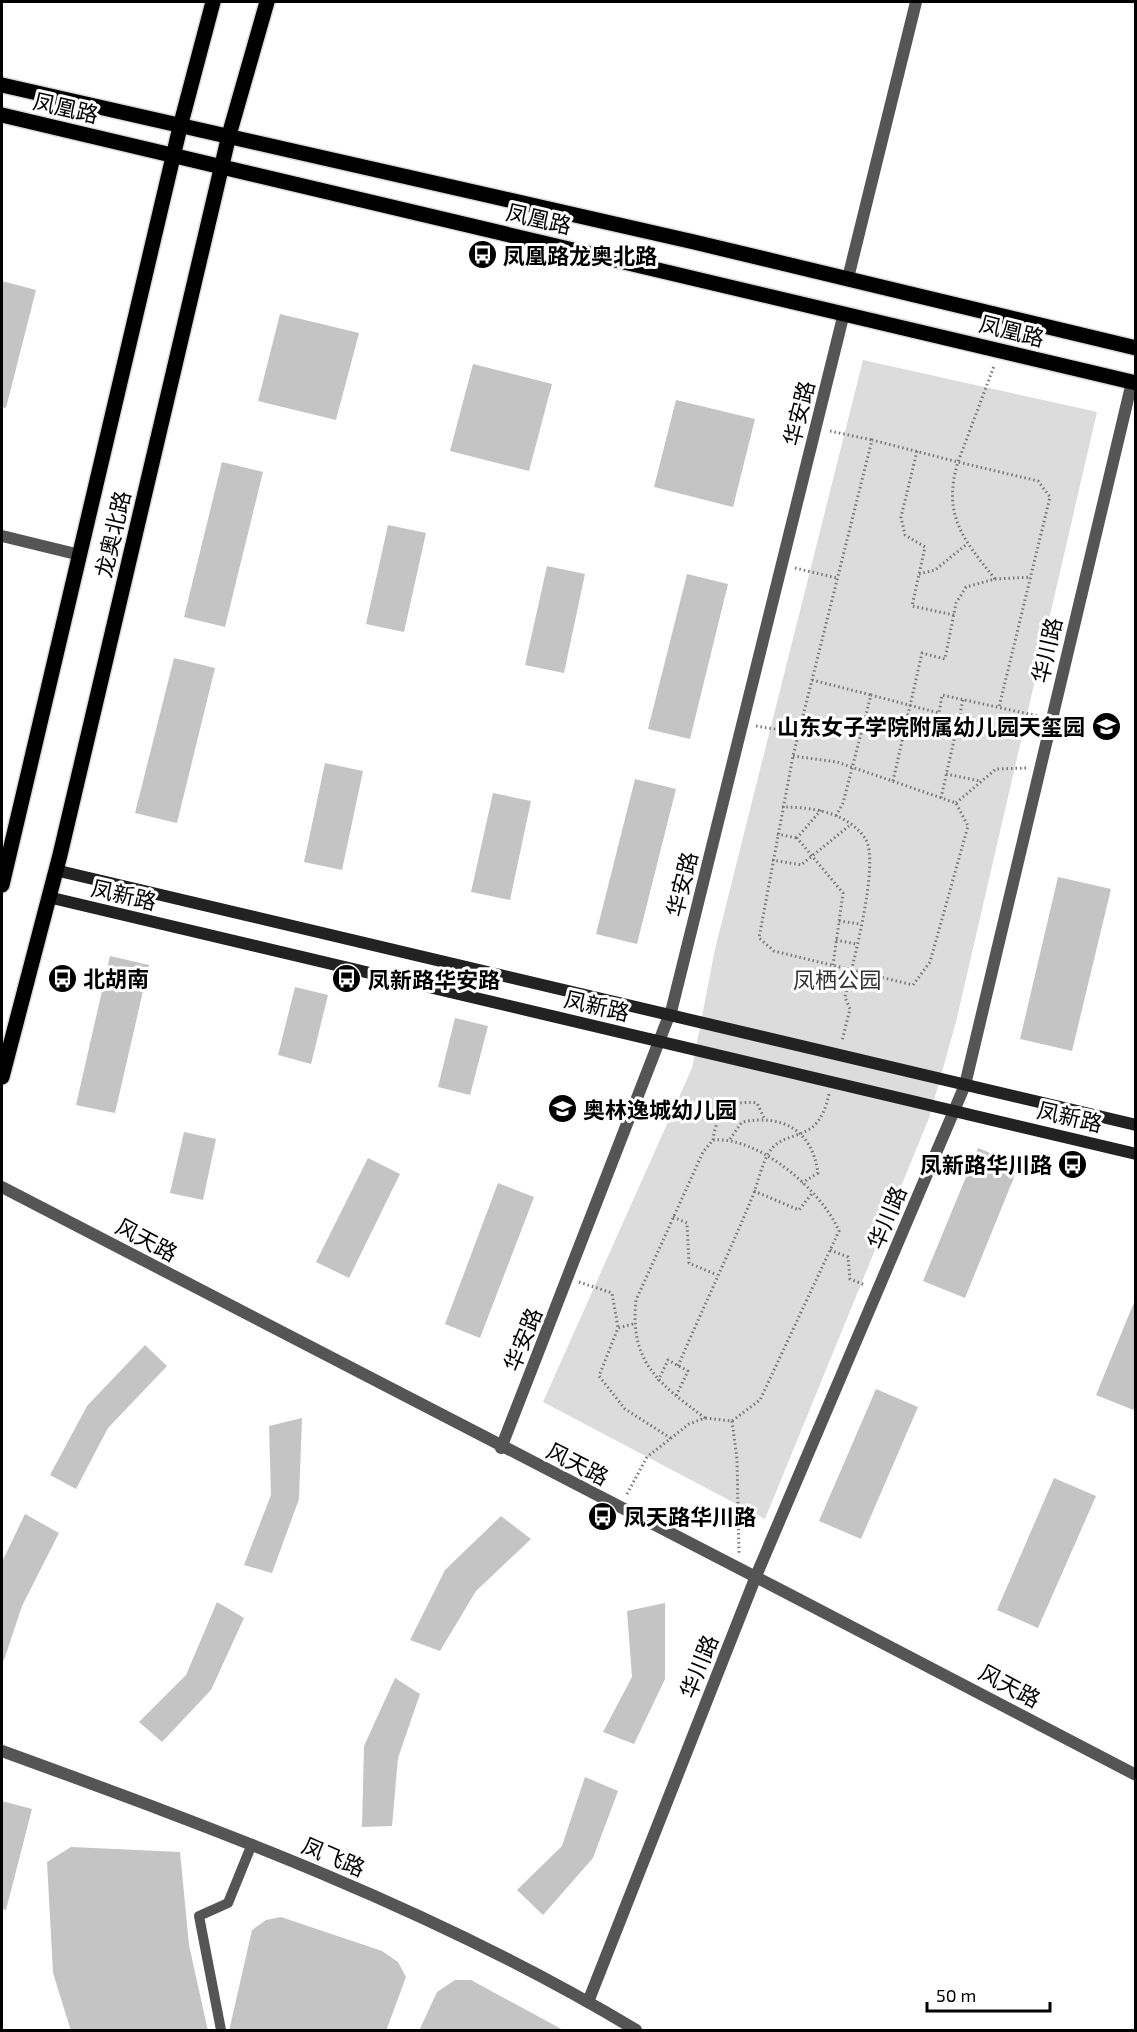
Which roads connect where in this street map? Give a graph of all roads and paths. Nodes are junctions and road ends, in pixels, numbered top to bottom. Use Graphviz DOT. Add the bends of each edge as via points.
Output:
graph roads {
  1 [pos="213,2"];
  2 [pos="267,2"];
  3 [pos="916,2"];
  4 [pos="2,85"];
  5 [pos="2,116"];
  6 [pos="180,127"];
  7 [pos="229,135"];
  8 [pos="174,156"];
  9 [pos="222,168"];
  10 [pos="848,278"];
  11 [pos="844,313"];
  12 [pos="1135,347"];
  13 [pos="1000,350"];
  14 [pos="1133,382"];
  15 [pos="844,434"];
  16 [pos="872,440"];
  17 [pos="917,451"];
  18 [pos="958,462"];
  19 [pos="2,536"];
  20 [pos="967,543"];
  21 [pos="80,555"];
  22 [pos="810,571"];
  23 [pos="919,574"];
  24 [pos="1031,577"];
  25 [pos="837,578"];
  26 [pos="995,579"];
  27 [pos="954,615"];
  28 [pos="812,680"];
  29 [pos="871,695"];
  30 [pos="963,699"];
  31 [pos="999,707"];
  32 [pos="1052,719"];
  33 [pos="770,728"];
  34 [pos="799,733"];
  35 [pos="793,756"];
  36 [pos="1015,767"];
  37 [pos="853,768"];
  38 [pos="946,774"];
  39 [pos="981,781"];
  40 [pos="893,782"];
  41 [pos="941,798"];
  42 [pos="956,803"];
  43 [pos="782,807"];
  44 [pos="821,810"];
  45 [pos="836,816"];
  46 [pos="849,825"];
  47 [pos="777,834"];
  48 [pos="797,838"];
  49 [pos="6,844"];
  50 [pos="772,860"];
  51 [pos="55,870"];
  52 [pos="2,885"];
  53 [pos="48,897"];
  54 [pos="839,921"];
  55 [pos="860,924"];
  56 [pos="836,940"];
  57 [pos="856,944"];
  58 [pos="833,964"];
  59 [pos="851,969"];
  60 [pos="669,1015"];
  61 [pos="659,1041"];
  62 [pos="838,1055"];
  63 [pos="2,1077"];
  64 [pos="832,1082"];
  65 [pos="965,1085"];
  66 [pos="954,1111"];
  67 [pos="765,1120"];
  68 [pos="1136,1125"];
  69 [pos="800,1134"];
  70 [pos="730,1139"];
  71 [pos="713,1140"];
  72 [pos="1136,1154"];
  73 [pos="766,1156"];
  74 [pos="802,1184"];
  75 [pos="2,1187"];
  76 [pos="754,1191"];
  77 [pos="813,1192"];
  78 [pos="673,1217"];
  79 [pos="830,1250"];
  80 [pos="717,1275"];
  81 [pos="861,1284"];
  82 [pos="594,1287"];
  83 [pos="633,1324"];
  84 [pos="618,1328"];
  85 [pos="678,1366"];
  86 [pos="658,1381"];
  87 [pos="676,1396"];
  88 [pos="705,1418"];
  89 [pos="732,1421"];
  90 [pos="672,1439"];
  91 [pos="501,1448"];
  92 [pos="620,1507"];
  93 [pos="739,1567"];
  94 [pos="756,1576"];
  95 [pos="2,1751"];
  96 [pos="1136,1775"];
  97 [pos="252,1844"];
  98 [pos="588,2002"];
  99 [pos="221,2031"];
  100 [pos="636,2031"];
  1 -- 6 [label="main road, 龙奥北路"];
  2 -- 7 [label="main road, 龙奥北路"];
  3 -- 10 [label="street"];
  4 -- 6 [label="main road, 凤凰路"];
  5 -- 8 [label="main road, 凤凰路"];
  6 -- 7 [label="main road, 凤凰路"];
  6 -- 8 [label="main road, 龙奥北路"];
  7 -- 9 [label="main road, 龙奥北路"];
  7 -- 10 [label="main road, 凤凰路"];
  8 -- 9 [label="main road, 凤凰路"];
  8 -- 21 [label="main road, 龙奥北路"];
  9 -- 11 [label="main road, 凤凰路"];
  9 -- 51 [label="main road, 龙奥北路"];
  10 -- 12 [label="main road, 凤凰路"];
  11 -- 13 [label="main road, 凤凰路"];
  11 -- 60 [label="street, 华安路"];
  13 -- 14 [label="main road, 凤凰路"];
  13 -- 18 [label="path"];
  14 -- 32 [label="street, 华川路"];
  15 -- 16 [label="path"];
  16 -- 17 [label="path"];
  16 -- 25 [label="path"];
  17 -- 18 [label="path"];
  17 -- 23 [label="path" via="901,517 905,535 925,547"];
  18 -- 20 [label="path" via="951,487 952,507"];
  18 -- 24 [label="path" via="1038,481 1050,497"];
  19 -- 21 [label="street"];
  20 -- 23 [label="path" via="935,570"];
  20 -- 26 [label="path"];
  21 -- 49 [label="main road, 龙奥北路"];
  22 -- 25 [label="path"];
  23 -- 27 [label="path" via="912,606"];
  24 -- 26 [label="path"];
  24 -- 31 [label="path"];
  25 -- 28 [label="path"];
  26 -- 27 [label="path" via="966,587"];
  27 -- 40 [label="path" via="945,659 922,653"];
  28 -- 29 [label="path"];
  28 -- 34 [label="path"];
  29 -- 30 [label="path" via="939,713 942,695"];
  29 -- 37 [label="path"];
  30 -- 31 [label="path"];
  30 -- 38 [label="path"];
  31 -- 32 [label="path"];
  32 -- 65 [label="street, 华川路"];
  33 -- 34 [label="path"];
  34 -- 35 [label="path"];
  35 -- 37 [label="path"];
  35 -- 43 [label="path"];
  36 -- 39 [label="path" via="996,769"];
  37 -- 40 [label="path"];
  37 -- 45 [label="path"];
  38 -- 39 [label="path"];
  38 -- 41 [label="path"];
  39 -- 42 [label="path"];
  40 -- 41 [label="path"];
  41 -- 42 [label="path"];
  42 -- 59 [label="path" via="968,826 930,962 913,985"];
  43 -- 44 [label="path"];
  43 -- 47 [label="path"];
  44 -- 45 [label="path"];
  44 -- 48 [label="path"];
  45 -- 46 [label="path"];
  46 -- 50 [label="path" via="801,865"];
  46 -- 55 [label="path" via="865,839 870,860"];
  47 -- 48 [label="path"];
  47 -- 50 [label="path"];
  48 -- 54 [label="path" via="843,893"];
  49 -- 52 [label="main road, 龙奥北路"];
  50 -- 58 [label="path" via="759,938 774,951"];
  51 -- 53 [label="main road, 龙奥北路"];
  51 -- 60 [label="main road"];
  53 -- 61 [label="main road, 凤新路"];
  53 -- 63 [label="main road, 龙奥北路"];
  54 -- 55 [label="path"];
  54 -- 56 [label="path"];
  55 -- 57 [label="path"];
  56 -- 57 [label="path"];
  56 -- 58 [label="path"];
  57 -- 59 [label="path"];
  58 -- 59 [label="path"];
  59 -- 62 [label="path" via="845,997 850,1009"];
  60 -- 61 [label="street, 华安路"];
  60 -- 62 [label="main road"];
  61 -- 64 [label="main road, 凤新路"];
  61 -- 91 [label="street, 华安路"];
  62 -- 65 [label="main road"];
  64 -- 66 [label="main road, 凤新路"];
  64 -- 69 [label="path" via="825,1112 813,1129"];
  65 -- 66 [label="street, 华川路"];
  65 -- 68 [label="main road"];
  66 -- 72 [label="main road, 凤新路"];
  66 -- 94 [label="street, 华川路"];
  67 -- 69 [label="path" via="780,1120"];
  67 -- 70 [label="path" via="742,1122"];
  67 -- 71 [label="path" via="757,1103 742,1101 726,1109 715,1122"];
  69 -- 73 [label="path" via="779,1142"];
  69 -- 74 [label="path" via="816,1156 818,1173"];
  70 -- 71 [label="path"];
  70 -- 73 [label="path"];
  71 -- 78 [label="path" via="703,1152"];
  73 -- 74 [label="path"];
  73 -- 76 [label="path"];
  74 -- 77 [label="path"];
  75 -- 91 [label="street, 风天路"];
  76 -- 77 [label="path" via="799,1210"];
  76 -- 80 [label="path"];
  77 -- 79 [label="path" via="831,1212 838,1232"];
  78 -- 80 [label="path" via="687,1223 689,1263"];
  78 -- 83 [label="path" via="636,1300"];
  79 -- 81 [label="path" via="848,1257 850,1279"];
  79 -- 89 [label="path" via="760,1400"];
  80 -- 85 [label="path"];
  82 -- 84 [label="path" via="612,1293"];
  83 -- 84 [label="path"];
  83 -- 86 [label="path" via="652,1375"];
  84 -- 90 [label="path" via="599,1376 625,1409"];
  85 -- 86 [label="path" via="668,1360"];
  85 -- 87 [label="path" via="688,1371"];
  86 -- 87 [label="path"];
  87 -- 88 [label="path"];
  88 -- 89 [label="path"];
  88 -- 90 [label="path" via="689,1424"];
  89 -- 93 [label="path" via="737,1460"];
  90 -- 92 [label="path" via="647,1457"];
  91 -- 92 [label="street, 风天路"];
  92 -- 93 [label="street, 风天路"];
  93 -- 94 [label="street, 风天路"];
  94 -- 96 [label="street, 风天路"];
  94 -- 98 [label="street, 华川路"];
  95 -- 97 [label="street, 凤飞路"];
  97 -- 98 [label="street, 凤飞路" via="428,1919"];
  97 -- 99 [label="lane" via="228,1903 199,1916"];
  98 -- 100 [label="street, 凤飞路"];
}
